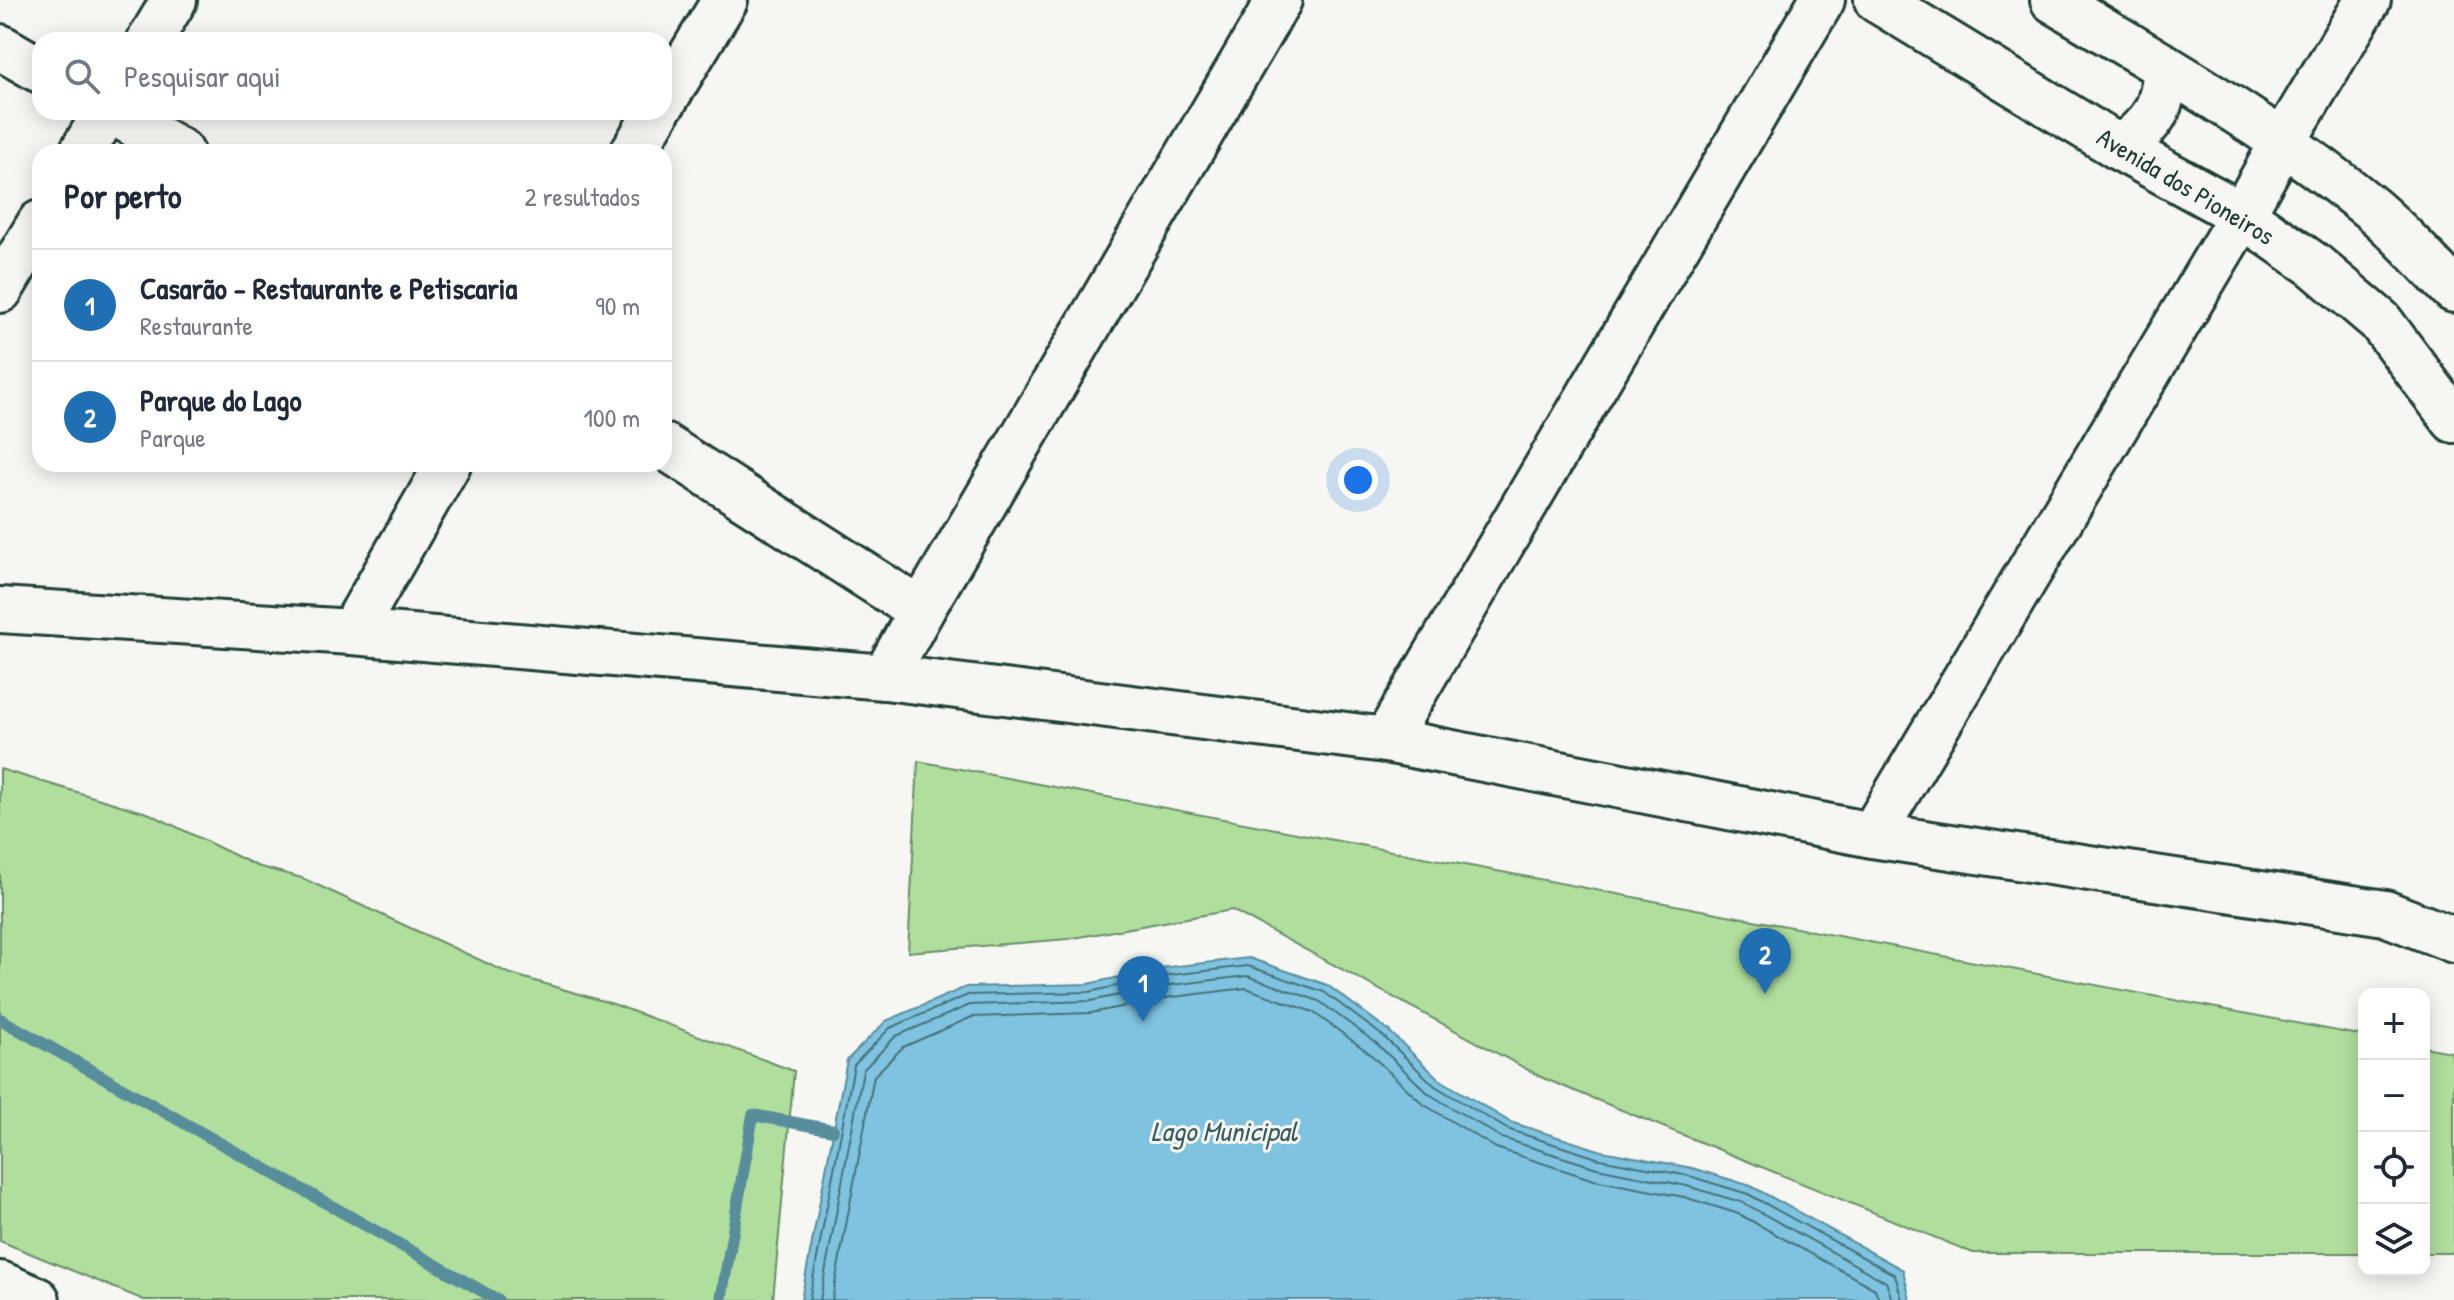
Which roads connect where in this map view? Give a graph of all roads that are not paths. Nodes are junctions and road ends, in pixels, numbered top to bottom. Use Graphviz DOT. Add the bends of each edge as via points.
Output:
graph roads {
  1 [pos="174,0"];
  2 [pos="725,0"];
  3 [pos="1279,0"];
  4 [pos="1822,0"];
  5 [pos="1877,0"];
  6 [pos="2053,0"];
  7 [pos="2368,0"];
  8 [pos="155,32"];
  9 [pos="0,47"];
  10 [pos="32,65"];
  11 [pos="2164,66"];
  12 [pos="672,88"];
  13 [pos="101,120"];
  14 [pos="127,120"];
  15 [pos="652,120"];
  16 [pos="2283,142"];
  17 [pos="87,144"];
  18 [pos="168,144"];
  19 [pos="638,144"];
  20 [pos="2120,148"];
  21 [pos="2242,215"];
  22 [pos="32,236"];
  23 [pos="0,290"];
  24 [pos="2454,290"];
  25 [pos="2454,420"];
  26 [pos="672,451"];
  27 [pos="443,472"];
  28 [pos="0,610"];
  29 [pos="921,611"];
  30 [pos="352,632"];
  31 [pos="885,677"];
  32 [pos="1386,740"];
  33 [pos="1872,835"];
  34 [pos="2454,940"];
  35 [pos="0,1284"];
  36 [pos="37,1300"];
  1 -- 8 [label="street"];
  2 -- 12 [label="street"];
  3 -- 29 [label="street"];
  4 -- 32 [label="street"];
  5 -- 20 [label="street, Avenida dos Pioneiros"];
  6 -- 11 [label="street"];
  7 -- 16 [label="street"];
  9 -- 10 [label="street"];
  11 -- 16 [label="street"];
  11 -- 20 [label="street" via="2159,109"];
  13 -- 17 [label="street"];
  14 -- 18 [label="street"];
  15 -- 19 [label="street"];
  16 -- 21 [label="street"];
  16 -- 24 [label="street" via="2373,210"];
  20 -- 21 [label="street, Avenida dos Pioneiros"];
  21 -- 25 [label="street, Avenida dos Pioneiros" via="2314,265 2380,321"];
  21 -- 33 [label="street"];
  22 -- 23 [label="street"];
  26 -- 29 [label="street"];
  27 -- 30 [label="street"];
  28 -- 30 [label="street"];
  29 -- 31 [label="street"];
  30 -- 31 [label="street"];
  31 -- 32 [label="street"];
  32 -- 33 [label="street"];
  33 -- 34 [label="street" via="2385,913"];
  35 -- 36 [label="street"];
}
